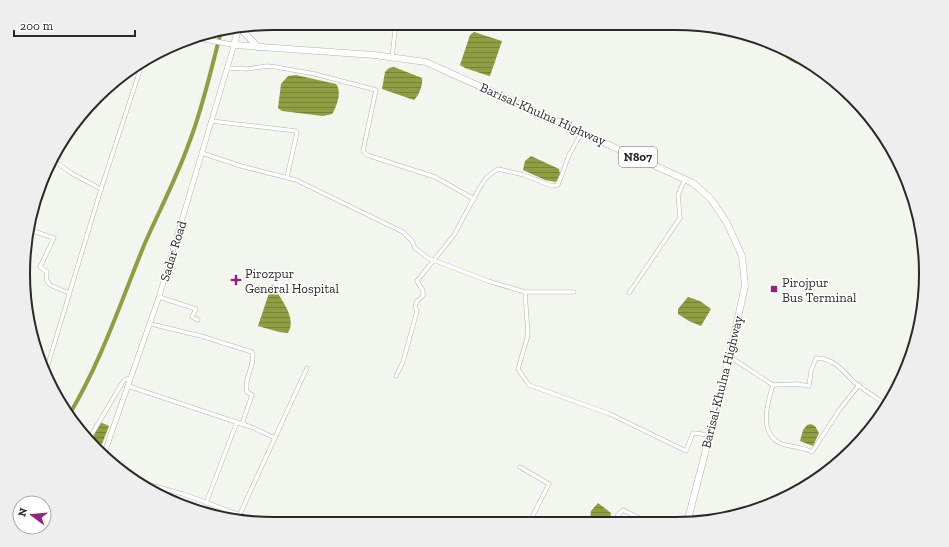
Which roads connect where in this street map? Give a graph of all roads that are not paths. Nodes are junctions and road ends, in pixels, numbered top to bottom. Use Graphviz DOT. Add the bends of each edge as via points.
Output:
graph roads {
  1 [pos="395,30"];
  2 [pos="242,32"];
  3 [pos="238,33"];
  4 [pos="206,39"];
  5 [pos="234,45"];
  6 [pos="258,47"];
  7 [pos="392,57"];
  8 [pos="227,68"];
  9 [pos="140,70"];
  10 [pos="211,121"];
  11 [pos="582,132"];
  12 [pos="202,153"];
  13 [pos="57,163"];
  14 [pos="287,177"];
  15 [pos="685,179"];
  16 [pos="101,189"];
  17 [pos="474,199"];
  18 [pos="34,231"];
  19 [pos="434,261"];
  20 [pos="525,292"];
  21 [pos="574,292"];
  22 [pos="70,293"];
  23 [pos="629,293"];
  24 [pos="159,297"];
  25 [pos="198,320"];
  26 [pos="151,324"];
  27 [pos="730,357"];
  28 [pos="48,364"];
  29 [pos="307,368"];
  30 [pos="396,376"];
  31 [pos="131,378"];
  32 [pos="773,385"];
  33 [pos="859,385"];
  34 [pos="128,386"];
  35 [pos="882,402"];
  36 [pos="237,422"];
  37 [pos="242,424"];
  38 [pos="91,435"];
  39 [pos="710,435"];
  40 [pos="275,438"];
  41 [pos="105,450"];
  42 [pos="520,467"];
  43 [pos="157,487"];
  44 [pos="206,504"];
  45 [pos="230,513"];
  46 [pos="240,515"];
  47 [pos="689,516"];
  48 [pos="532,517"];
  49 [pos="617,517"];
  50 [pos="637,517"];
  1 -- 7 [label="street"];
  2 -- 6 [label="highway"];
  3 -- 5 [label="highway"];
  4 -- 5 [label="street"];
  5 -- 6 [label="highway, Barisal-Khulna Highway / N807"];
  5 -- 8 [label="street, Sadar Road"];
  6 -- 7 [label="highway, Barisal-Khulna Highway / N807"];
  7 -- 11 [label="highway, Barisal-Khulna Highway / N807" via="426,62"];
  8 -- 10 [label="street, Sadar Road"];
  8 -- 17 [label="street" via="276,67 376,90 363,151 367,155 435,177"];
  9 -- 16 [label="street"];
  10 -- 12 [label="street, Sadar Road"];
  10 -- 14 [label="street" via="296,131"];
  11 -- 15 [label="highway, Barisal-Khulna Highway / N807"];
  11 -- 17 [label="street" via="569,155 558,185 552,186 524,175 498,169 487,177"];
  12 -- 14 [label="street"];
  12 -- 24 [label="street, Sadar Road"];
  13 -- 16 [label="street"];
  14 -- 19 [label="street" via="313,187 403,232 412,240 415,248"];
  15 -- 23 [label="street" via="678,195 680,218"];
  15 -- 27 [label="highway, Barisal-Khulna Highway / N807" via="711,198 728,222 742,256 745,286"];
  16 -- 22 [label="street"];
  17 -- 19 [label="street" via="462,222"];
  18 -- 22 [label="street" via="54,238 40,267 47,272 46,279 50,285"];
  19 -- 20 [label="street"];
  19 -- 30 [label="street" via="417,281 423,296 415,307 417,311 403,362"];
  20 -- 21 [label="street"];
  20 -- 39 [label="street" via="528,335 518,369 529,385 610,414 686,451 693,433"];
  22 -- 28 [label="street"];
  24 -- 25 [label="street" via="196,309 192,317"];
  24 -- 26 [label="street, Sadar Road"];
  26 -- 31 [label="street, Sadar Road"];
  26 -- 37 [label="street" via="252,352 252,363 246,380 247,392 252,395"];
  27 -- 32 [label="street"];
  27 -- 39 [label="highway, Barisal-Khulna Highway / N807"];
  29 -- 40 [label="street"];
  31 -- 34 [label="street, Sadar Road"];
  31 -- 38 [label="street" via="124,380"];
  32 -- 33 [label="street" via="809,386 816,358 841,367"];
  32 -- 33 [label="street" via="766,420 770,434 782,443 812,452"];
  33 -- 35 [label="street"];
  34 -- 36 [label="street"];
  34 -- 41 [label="street, Sadar Road"];
  36 -- 37 [label="street"];
  36 -- 44 [label="street"];
  37 -- 40 [label="street"];
  39 -- 47 [label="highway, Barisal-Khulna Highway / N807"];
  40 -- 46 [label="street"];
  42 -- 48 [label="street" via="549,484"];
  43 -- 44 [label="street"];
  44 -- 45 [label="street"];
  49 -- 50 [label="street" via="623,510"];
}
